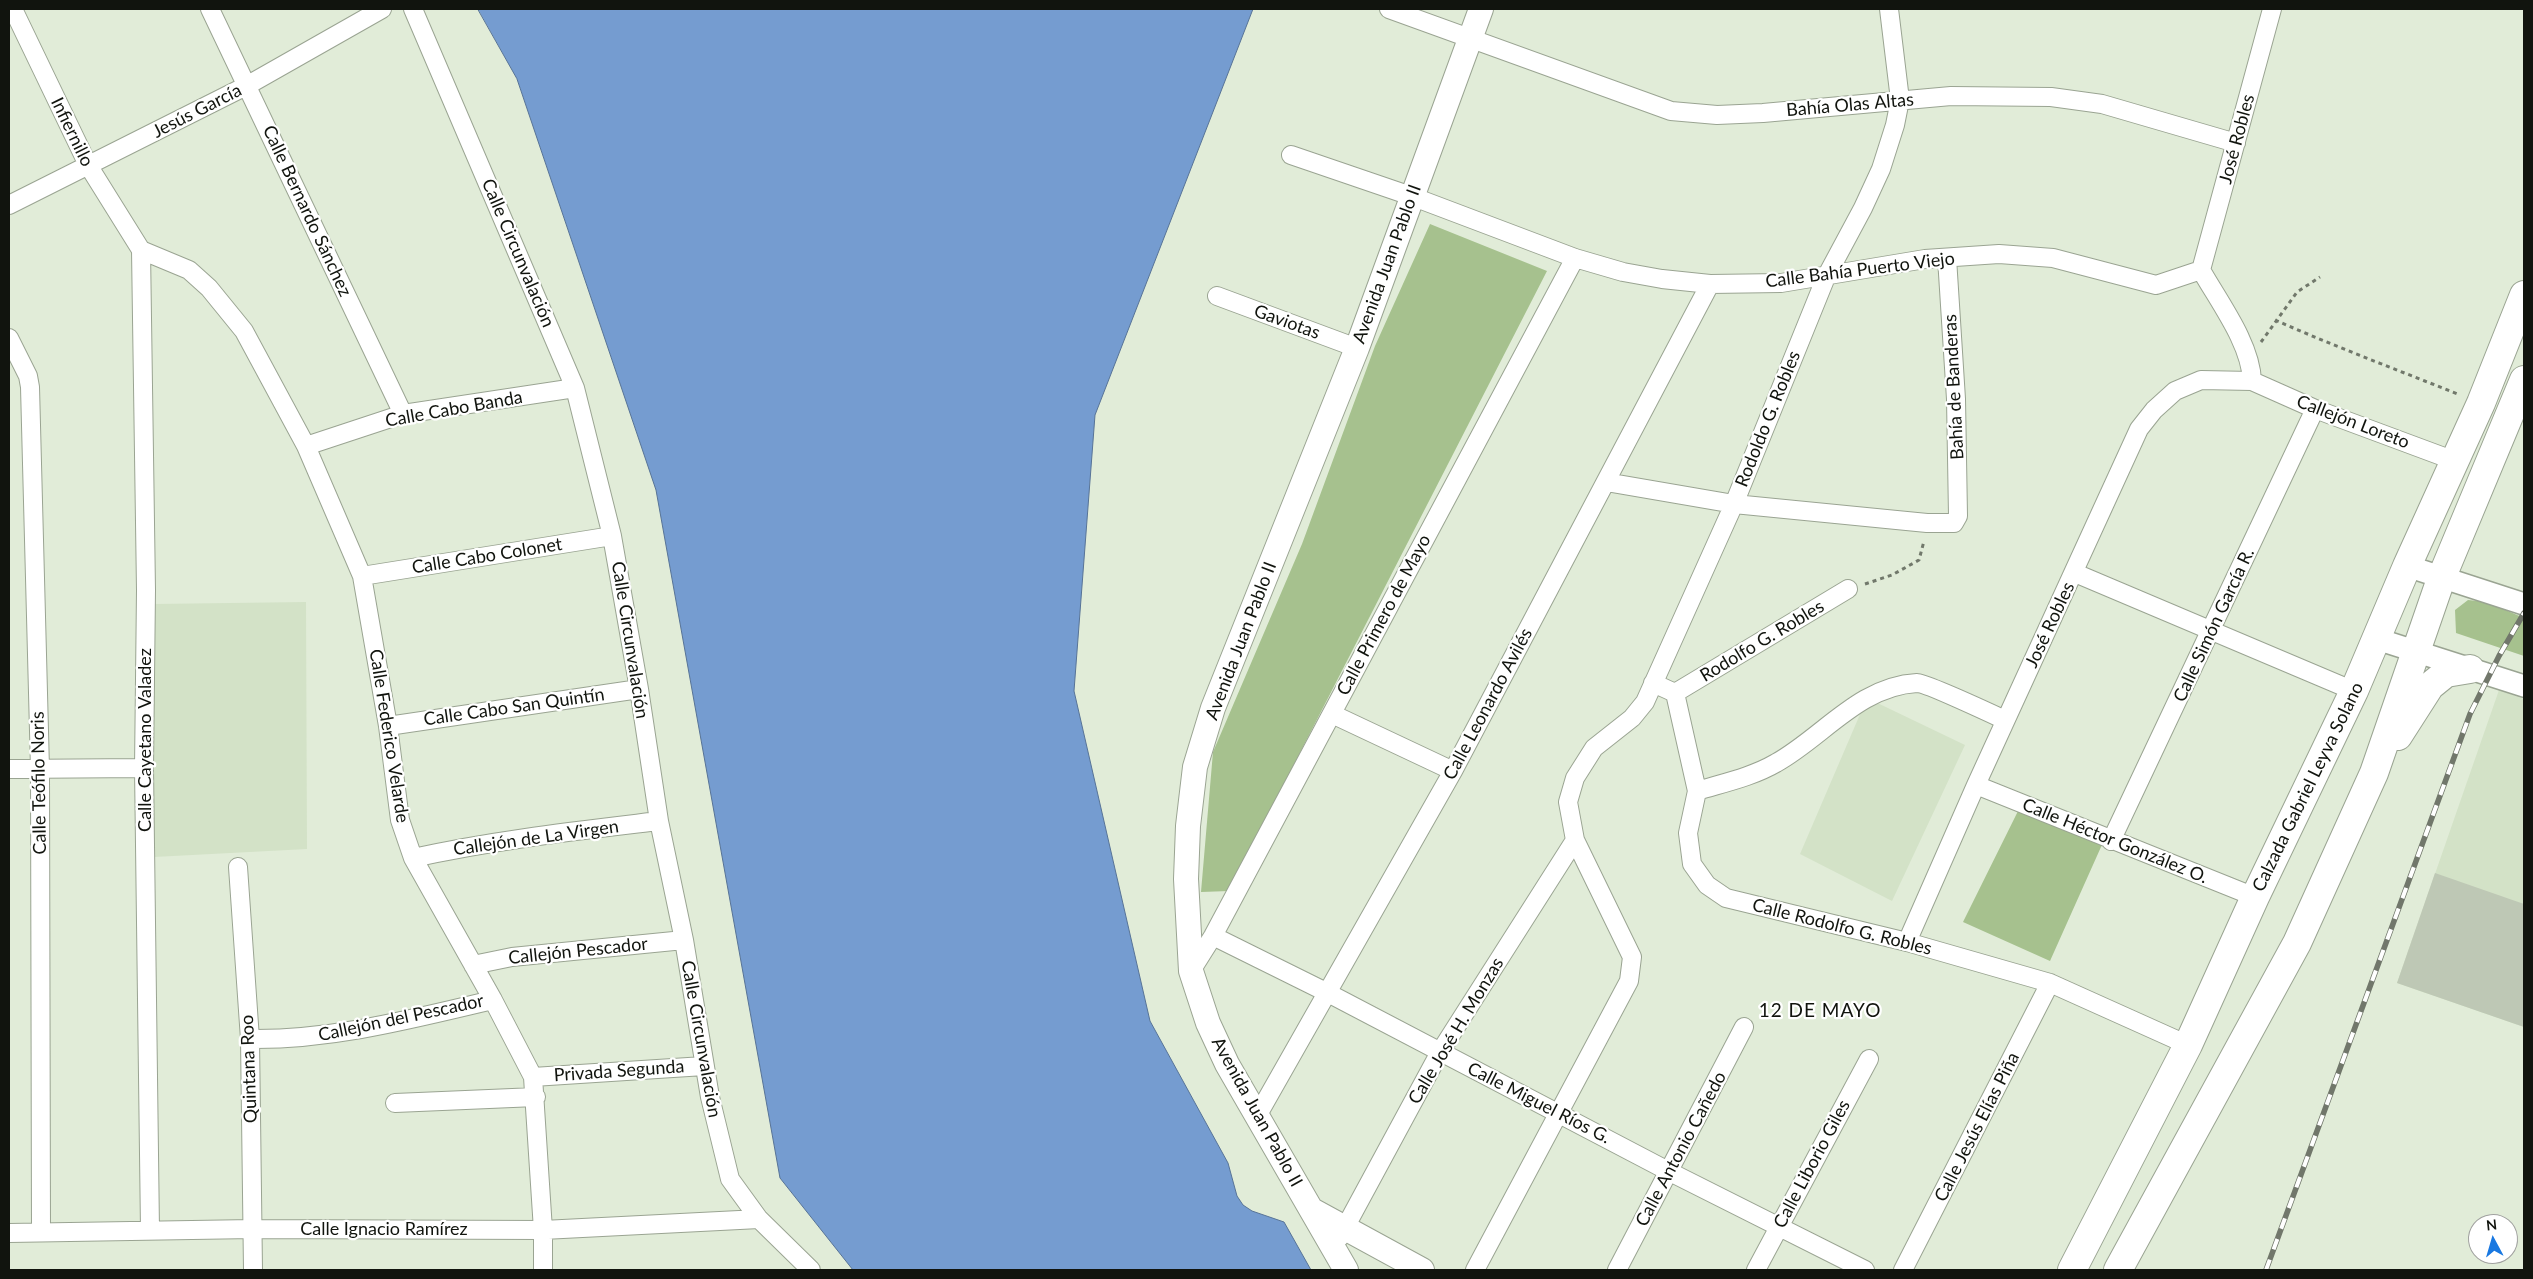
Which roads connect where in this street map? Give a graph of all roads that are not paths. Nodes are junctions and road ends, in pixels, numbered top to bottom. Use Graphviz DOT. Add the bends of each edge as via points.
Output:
graph roads {
  1 [pos="13,9"];
  2 [pos="210,9"];
  3 [pos="382,9"];
  4 [pos="413,9"];
  5 [pos="1390,9"];
  6 [pos="1481,9"];
  7 [pos="1889,9"];
  8 [pos="2272,9"];
  9 [pos="1470,40"];
  10 [pos="248,86"];
  11 [pos="1900,100"];
  12 [pos="2236,143"];
  13 [pos="1291,155"];
  14 [pos="88,165"];
  15 [pos="1411,196"];
  16 [pos="9,205"];
  17 [pos="141,250"];
  18 [pos="1576,258"];
  19 [pos="1947,258"];
  20 [pos="2202,270"];
  21 [pos="1826,277"];
  22 [pos="1710,284"];
  23 [pos="2524,295"];
  24 [pos="1217,296"];
  25 [pos="9,338"];
  26 [pos="1357,348"];
  27 [pos="2524,380"];
  28 [pos="2252,381"];
  29 [pos="575,388"];
  30 [pos="2315,409"];
  31 [pos="403,414"];
  32 [pos="306,446"];
  33 [pos="2455,460"];
  34 [pos="1606,482"];
  35 [pos="1734,504"];
  36 [pos="612,536"];
  37 [pos="2407,566"];
  38 [pos="2075,573"];
  39 [pos="362,576"];
  40 [pos="2440,578"];
  41 [pos="1848,589"];
  42 [pos="2524,604"];
  43 [pos="2211,631"];
  44 [pos="2378,639"];
  45 [pos="2415,652"];
  46 [pos="2470,669"];
  47 [pos="1653,683"];
  48 [pos="2524,686"];
  49 [pos="639,689"];
  50 [pos="2354,691"];
  51 [pos="1675,693"];
  52 [pos="1332,714"];
  53 [pos="2005,720"];
  54 [pos="388,726"];
  55 [pos="40,768"];
  56 [pos="144,768"];
  57 [pos="9,770"];
  58 [pos="1453,771"];
  59 [pos="2374,773"];
  60 [pos="1976,784"];
  61 [pos="1697,791"];
  62 [pos="659,821"];
  63 [pos="1576,840"];
  64 [pos="2112,841"];
  65 [pos="413,858"];
  66 [pos="238,867"];
  67 [pos="2255,897"];
  68 [pos="1213,936"];
  69 [pos="684,940"];
  70 [pos="1908,942"];
  71 [pos="473,965"];
  72 [pos="1191,971"];
  73 [pos="2050,983"];
  74 [pos="1328,993"];
  75 [pos="493,1000"];
  76 [pos="1744,1026"];
  77 [pos="250,1039"];
  78 [pos="2188,1045"];
  79 [pos="1440,1052"];
  80 [pos="1869,1059"];
  81 [pos="704,1066"];
  82 [pos="533,1077"];
  83 [pos="536,1097"];
  84 [pos="395,1103"];
  85 [pos="1559,1113"];
  86 [pos="1256,1118"];
  87 [pos="1670,1172"];
  88 [pos="759,1219"];
  89 [pos="1779,1226"];
  90 [pos="252,1229"];
  91 [pos="150,1230"];
  92 [pos="543,1230"];
  93 [pos="41,1232"];
  94 [pos="9,1233"];
  95 [pos="1340,1238"];
  96 [pos="253,1270"];
  97 [pos="543,1270"];
  98 [pos="811,1270"];
  99 [pos="1346,1270"];
  100 [pos="1422,1270"];
  101 [pos="1475,1270"];
  102 [pos="1617,1270"];
  103 [pos="1756,1270"];
  104 [pos="1864,1270"];
  105 [pos="1903,1270"];
  106 [pos="2072,1270"];
  107 [pos="2118,1270"];
  1 -- 14 [label="street, Infiernillo"];
  2 -- 10 [label="street, Calle Bernardo Sánchez"];
  3 -- 10 [label="street, Jesús García"];
  4 -- 29 [label="street, Calle Circunvalación"];
  5 -- 9 [label="street, Bahía Olas Altas"];
  6 -- 9 [label="main road, Avenida Juan Pablo II"];
  7 -- 11 [label="street, Rodoldo G. Robles"];
  8 -- 12 [label="street, José Robles"];
  9 -- 11 [label="street, Bahía Olas Altas" via="1672,111 1717,115 1763,113"];
  9 -- 15 [label="main road, Avenida Juan Pablo II"];
  10 -- 14 [label="street, Jesús García"];
  10 -- 31 [label="street, Calle Bernardo Sánchez"];
  11 -- 12 [label="street, Bahía Olas Altas" via="1951,96 2051,97 2102,104"];
  11 -- 21 [label="street, Rodoldo G. Robles" via="1881,169"];
  12 -- 20 [label="street, José Robles"];
  13 -- 15 [label="street, Calle Bahía Puerto Viejo"];
  14 -- 16 [label="street, Jesús García"];
  14 -- 17 [label="street, Infiernillo"];
  15 -- 18 [label="street, Calle Bahía Puerto Viejo"];
  15 -- 26 [label="main road, Avenida Juan Pablo II"];
  17 -- 32 [label="street, Calle Federico Velarde" via="189,270 209,288 244,331"];
  17 -- 56 [label="street, Calle Cayetano Valadez" via="146,590"];
  18 -- 22 [label="street, Calle Bahía Puerto Viejo" via="1623,272"];
  18 -- 52 [label="street, Calle Primero de Mayo"];
  19 -- 20 [label="street, Calle Bahía Puerto Viejo" via="1999,254 2053,258 2156,285"];
  19 -- 21 [label="street, Calle Bahía Puerto Viejo" via="1878,266"];
  19 -- 35 [label="street, Bahía de Banderas" via="1956,399 1957,520 1950,524 1926,523"];
  20 -- 28 [label="street" via="2250,359"];
  21 -- 22 [label="street, Calle Bahía Puerto Viejo" via="1781,283"];
  21 -- 35 [label="street, Rodoldo G. Robles"];
  22 -- 34 [label="street, Calle Leonardo Avilés"];
  23 -- 33 [label="main road, Calzada Gabriel Leyva Solano"];
  24 -- 26 [label="street, Gaviotas"];
  25 -- 55 [label="street, Calle Teófilo Noris" via="28,376 30,388"];
  26 -- 72 [label="main road, Avenida Juan Pablo II" via="1213,708 1195,767 1186,879"];
  27 -- 40 [label="main road"];
  28 -- 30 [label="street, Callejón Loreto"];
  28 -- 38 [label="street, José Robles" via="2201,380 2175,391 2154,410 2139,429"];
  29 -- 31 [label="street, Calle Cabo Banda"];
  29 -- 36 [label="street, Calle Circunvalación"];
  30 -- 33 [label="street, Callejón Loreto"];
  30 -- 43 [label="street, Calle Simón García R."];
  31 -- 32 [label="street, Calle Cabo Banda"];
  32 -- 39 [label="street, Calle Federico Velarde"];
  33 -- 37 [label="main road, Calzada Gabriel Leyva Solano"];
  34 -- 35 [label="street"];
  34 -- 58 [label="street, Calle Leonardo Avilés"];
  35 -- 47 [label="street, Rodoldo G. Robles"];
  36 -- 39 [label="street, Calle Cabo Colonet"];
  36 -- 49 [label="street, Calle Circunvalación"];
  37 -- 40 [label="street"];
  37 -- 44 [label="main road, Calzada Gabriel Leyva Solano"];
  38 -- 43 [label="street"];
  38 -- 53 [label="street, José Robles"];
  39 -- 54 [label="street, Calle Federico Velarde"];
  40 -- 42 [label="street"];
  40 -- 45 [label="main road"];
  41 -- 51 [label="street, Rodolfo G. Robles"];
  43 -- 50 [label="street"];
  43 -- 64 [label="street, Calle Simón García R."];
  44 -- 45 [label="street"];
  44 -- 50 [label="main road, Calzada Gabriel Leyva Solano"];
  45 -- 46 [label="street"];
  45 -- 59 [label="main road"];
  46 -- 48 [label="street"];
  46 -- 59 [label="main road" via="2446,673 2430,686"];
  47 -- 51 [label="street"];
  47 -- 63 [label="street, Rodoldo G. Robles" via="1645,702 1632,718 1594,748 1575,778 1568,802"];
  49 -- 54 [label="street, Calle Cabo San Quintín"];
  49 -- 62 [label="street, Calle Circunvalación"];
  50 -- 67 [label="main road, Calzada Gabriel Leyva Solano"];
  51 -- 61 [label="street, Calle Rodolfo G. Robles"];
  52 -- 58 [label="street"];
  52 -- 68 [label="street, Calle Primero de Mayo"];
  53 -- 60 [label="street, José Robles"];
  53 -- 61 [label="street" via="1919,683 1903,686 1867,698 1776,764"];
  54 -- 65 [label="street, Calle Federico Velarde" via="400,820"];
  55 -- 56 [label="street"];
  55 -- 57 [label="street"];
  55 -- 93 [label="street, Calle Teófilo Noris"];
  56 -- 91 [label="street, Calle Cayetano Valadez"];
  58 -- 74 [label="street, Calle Leonardo Avilés"];
  59 -- 107 [label="main road" via="2297,943"];
  60 -- 64 [label="street, Calle Héctor González O."];
  60 -- 70 [label="street, José Robles"];
  61 -- 70 [label="street, Calle Rodolfo G. Robles" via="1688,833 1692,864 1707,885 1726,898"];
  62 -- 65 [label="street, Callejón de La Virgen" via="522,838"];
  62 -- 69 [label="street, Calle Circunvalación"];
  63 -- 79 [label="street, Calle José H. Monzas"];
  63 -- 85 [label="street" via="1632,957 1632,968 1630,981"];
  64 -- 67 [label="street, Calle Héctor González O."];
  65 -- 71 [label="street, Calle Federico Velarde"];
  66 -- 77 [label="street, Quintana Roo"];
  67 -- 78 [label="main road, Calzada Gabriel Leyva Solano"];
  68 -- 72 [label="street, Calle Primero de Mayo"];
  68 -- 74 [label="street, Calle Miguel Ríos G."];
  69 -- 71 [label="street, Callejón Pescador" via="512,956"];
  69 -- 81 [label="street, Calle Circunvalación"];
  70 -- 73 [label="street, Calle Rodolfo G. Robles"];
  71 -- 75 [label="street, Calle Federico Velarde"];
  72 -- 86 [label="main road, Avenida Juan Pablo II" via="1226,1064"];
  73 -- 78 [label="street, Calle Rodolfo G. Robles"];
  73 -- 105 [label="street, Calle Jesús Elías Piña"];
  74 -- 79 [label="street, Calle Miguel Ríos G."];
  74 -- 86 [label="street, Calle Leonardo Avilés"];
  75 -- 77 [label="street, Callejón del Pescador" via="333,1035"];
  75 -- 82 [label="street, Calle Federico Velarde"];
  76 -- 87 [label="street, Calle Antonio Cañedo"];
  77 -- 90 [label="street, Quintana Roo"];
  78 -- 106 [label="main road, Calzada Gabriel Leyva Solano"];
  79 -- 85 [label="street, Calle Miguel Ríos G."];
  79 -- 95 [label="street, Calle José H. Monzas"];
  80 -- 89 [label="street, Calle Liborio Giles"];
  81 -- 82 [label="street, Privada Segunda"];
  81 -- 88 [label="street, Calle Circunvalación" via="730,1179"];
  82 -- 83 [label="street, Calle Federico Velarde"];
  83 -- 84 [label="street, Privada Segunda"];
  83 -- 92 [label="street, Calle Federico Velarde"];
  85 -- 87 [label="street, Calle Miguel Ríos G."];
  85 -- 101 [label="street"];
  86 -- 95 [label="main road, Avenida Juan Pablo II" via="1311,1209"];
  87 -- 89 [label="street, Calle Miguel Ríos G."];
  87 -- 102 [label="street, Calle Antonio Cañedo"];
  88 -- 92 [label="street, Calle Ignacio Ramírez"];
  88 -- 98 [label="street, Calle Circunvalación"];
  89 -- 103 [label="street, Calle Liborio Giles"];
  89 -- 104 [label="street, Calle Miguel Ríos G."];
  90 -- 91 [label="street, Calle Ignacio Ramírez"];
  90 -- 92 [label="street, Calle Ignacio Ramírez"];
  90 -- 96 [label="street, Quintana Roo"];
  91 -- 93 [label="street, Calle Ignacio Ramírez"];
  92 -- 97 [label="street, Calle Federico Velarde"];
  93 -- 94 [label="street, Calle Ignacio Ramírez"];
  95 -- 99 [label="main road, Avenida Juan Pablo II"];
  95 -- 100 [label="main road"];
}
